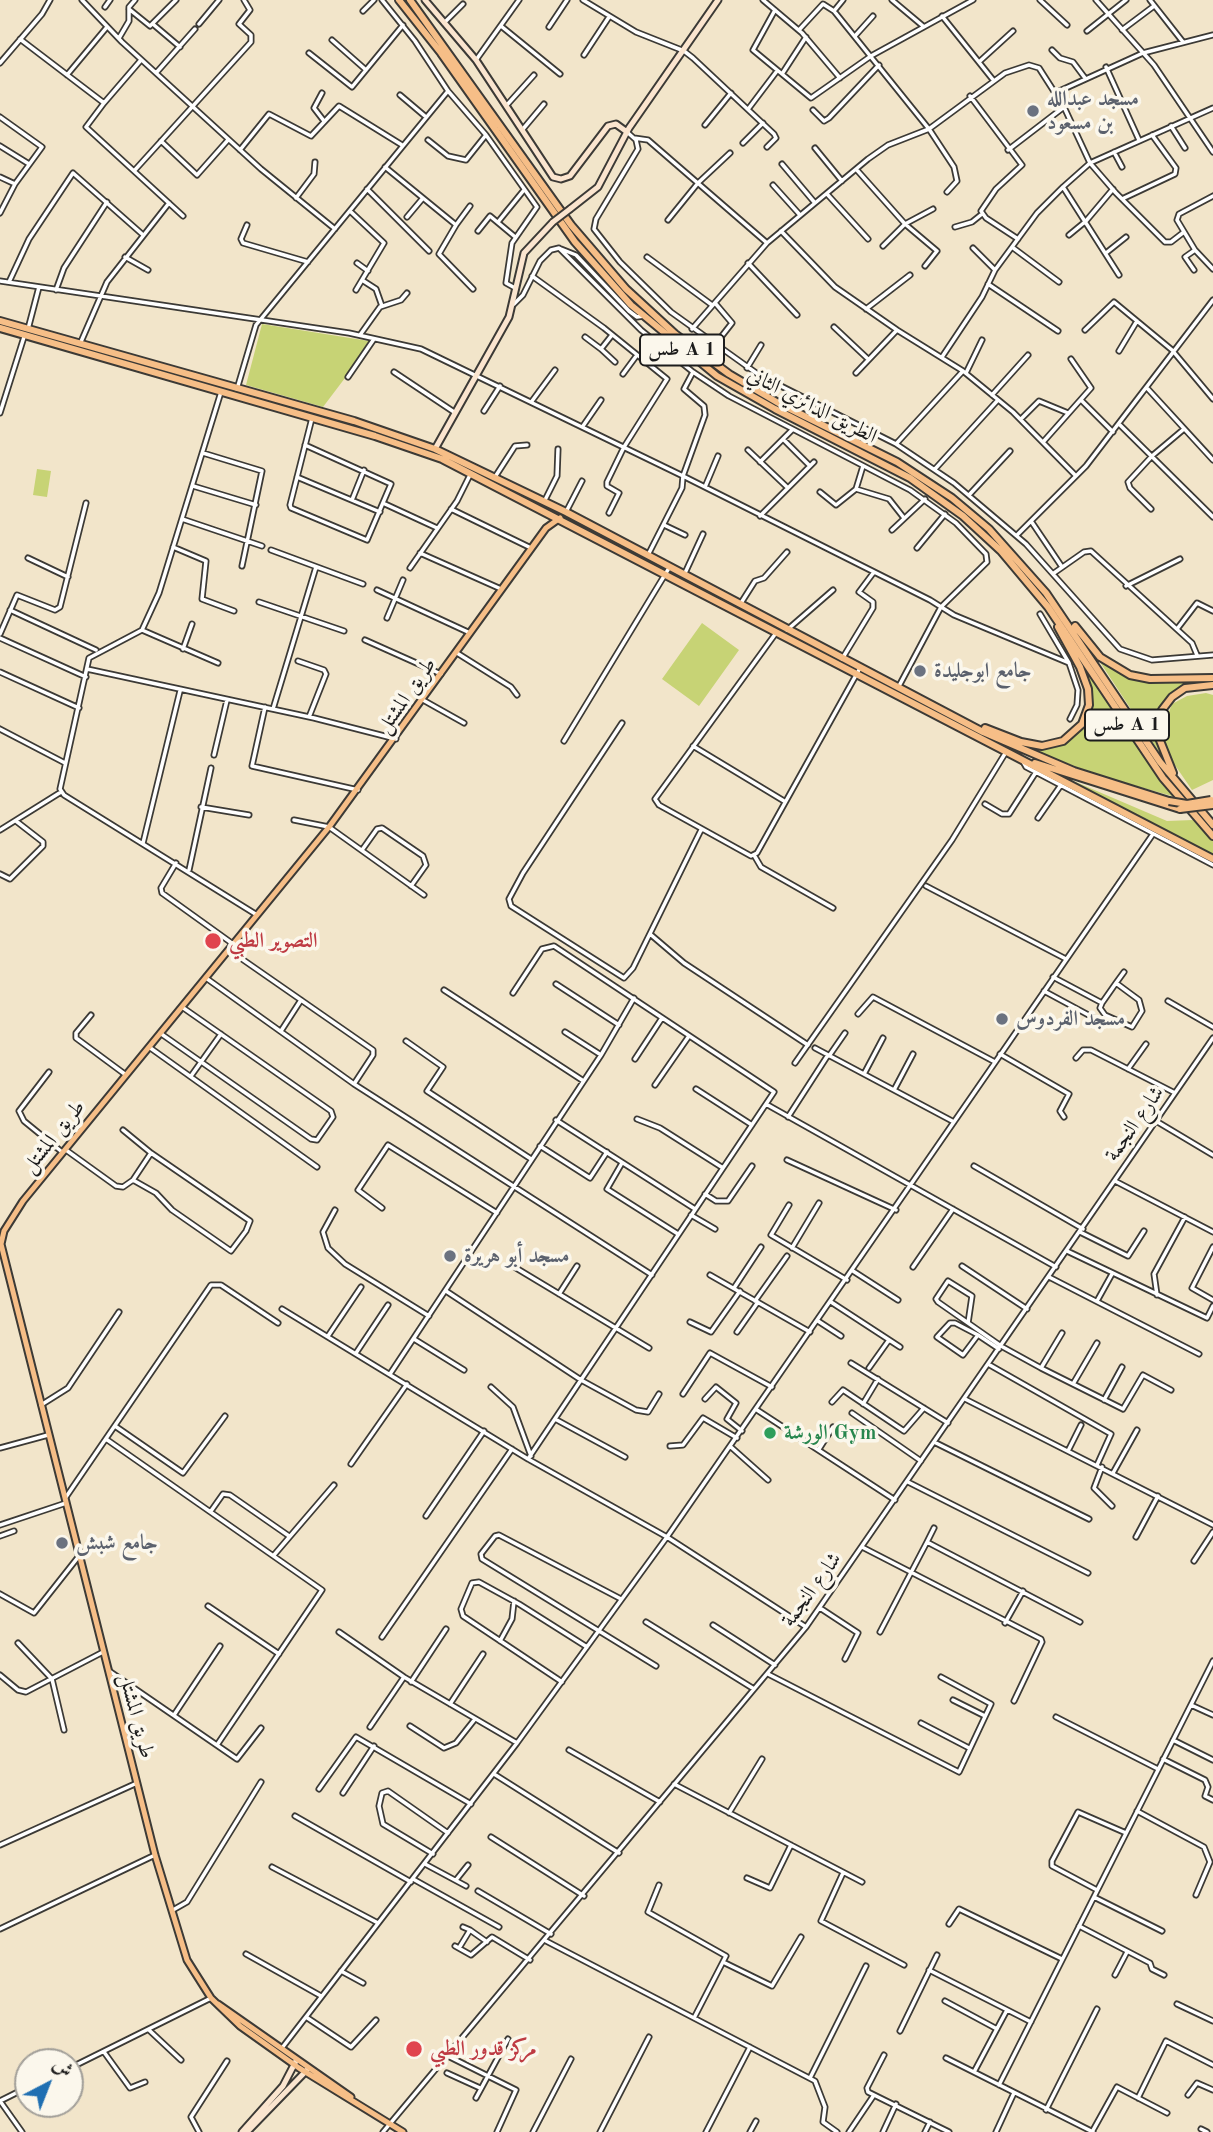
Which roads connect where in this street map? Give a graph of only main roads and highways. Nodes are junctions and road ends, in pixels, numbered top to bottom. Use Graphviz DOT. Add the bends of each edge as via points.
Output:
graph roads {
  1 [pos="399,0"];
  2 [pos="410,0"];
  3 [pos="0,321"];
  4 [pos="0,328"];
  5 [pos="26,332"];
  6 [pos="237,393"];
  7 [pos="359,422"];
  8 [pos="356,430"];
  9 [pos="548,512"];
  10 [pos="560,518"];
  11 [pos="546,528"];
  12 [pos="666,571"];
  13 [pos="1052,606"];
  14 [pos="858,670"];
  15 [pos="1213,678"];
  16 [pos="1213,685"];
  17 [pos="951,715"];
  18 [pos="1030,763"];
  19 [pos="1184,793"];
  20 [pos="1212,802"];
  21 [pos="1213,825"];
  22 [pos="1213,836"];
  23 [pos="1213,862"];
  24 [pos="213,2001"];
  25 [pos="296,2061"];
  26 [pos="353,2099"];
  27 [pos="403,2132"];
  1 -- 13 [label="highway, الطريق الدائري الثاني / طس A 1" via="575,242 644,316 680,349 730,384 882,461 937,496 988,539"];
  2 -- 13 [label="highway, الطريق الدائري الثاني / طس A 1" via="578,233 650,313 746,385 876,450 953,498 1007,546"];
  3 -- 5 [label="highway"];
  4 -- 5 [label="highway"];
  5 -- 6 [label="highway"];
  6 -- 7 [label="highway"];
  6 -- 8 [label="highway"];
  7 -- 8 [label="highway"];
  7 -- 12 [label="highway" via="495,477 566,512"];
  8 -- 9 [label="highway" via="471,473"];
  9 -- 10 [label="highway"];
  9 -- 11 [label="main road, طريق المشتل"];
  10 -- 11 [label="main road, طريق المشتل"];
  10 -- 12 [label="highway"];
  11 -- 24 [label="main road, طريق المشتل" via="359,790 63,1150 13,1214 1,1244 155,1855 181,1947"];
  12 -- 14 [label="highway" via="776,632"];
  12 -- 14 [label="highway"];
  13 -- 15 [label="highway" via="1100,657 1123,673 1150,679"];
  13 -- 17 [label="highway" via="1088,689 1088,710 1079,729 1058,743 1031,745"];
  13 -- 19 [label="highway, الطريق الدائري الثاني / طس A 1"];
  13 -- 22 [label="highway, الطريق الدائري الثاني / طس A 1" via="1163,778"];
  14 -- 17 [label="highway"];
  14 -- 18 [label="highway"];
  16 -- 19 [label="highway" via="1180,691 1168,701 1159,720 1163,755"];
  17 -- 20 [label="highway, bridge" via="1074,771 1169,801"];
  18 -- 20 [label="highway, bridge" via="1180,809"];
  18 -- 23 [label="highway"];
  19 -- 21 [label="highway, الطريق الدائري الثاني / طس A 1"];
  24 -- 25 [label="main road, طريق المشتل"];
  24 -- 25 [label="main road, طريق المشتل" via="240,2026"];
  25 -- 26 [label="main road, طريق المشتل"];
  25 -- 26 [label="main road, طريق المشتل" via="305,2072"];
  26 -- 27 [label="main road, طريق المشتل"];
}
